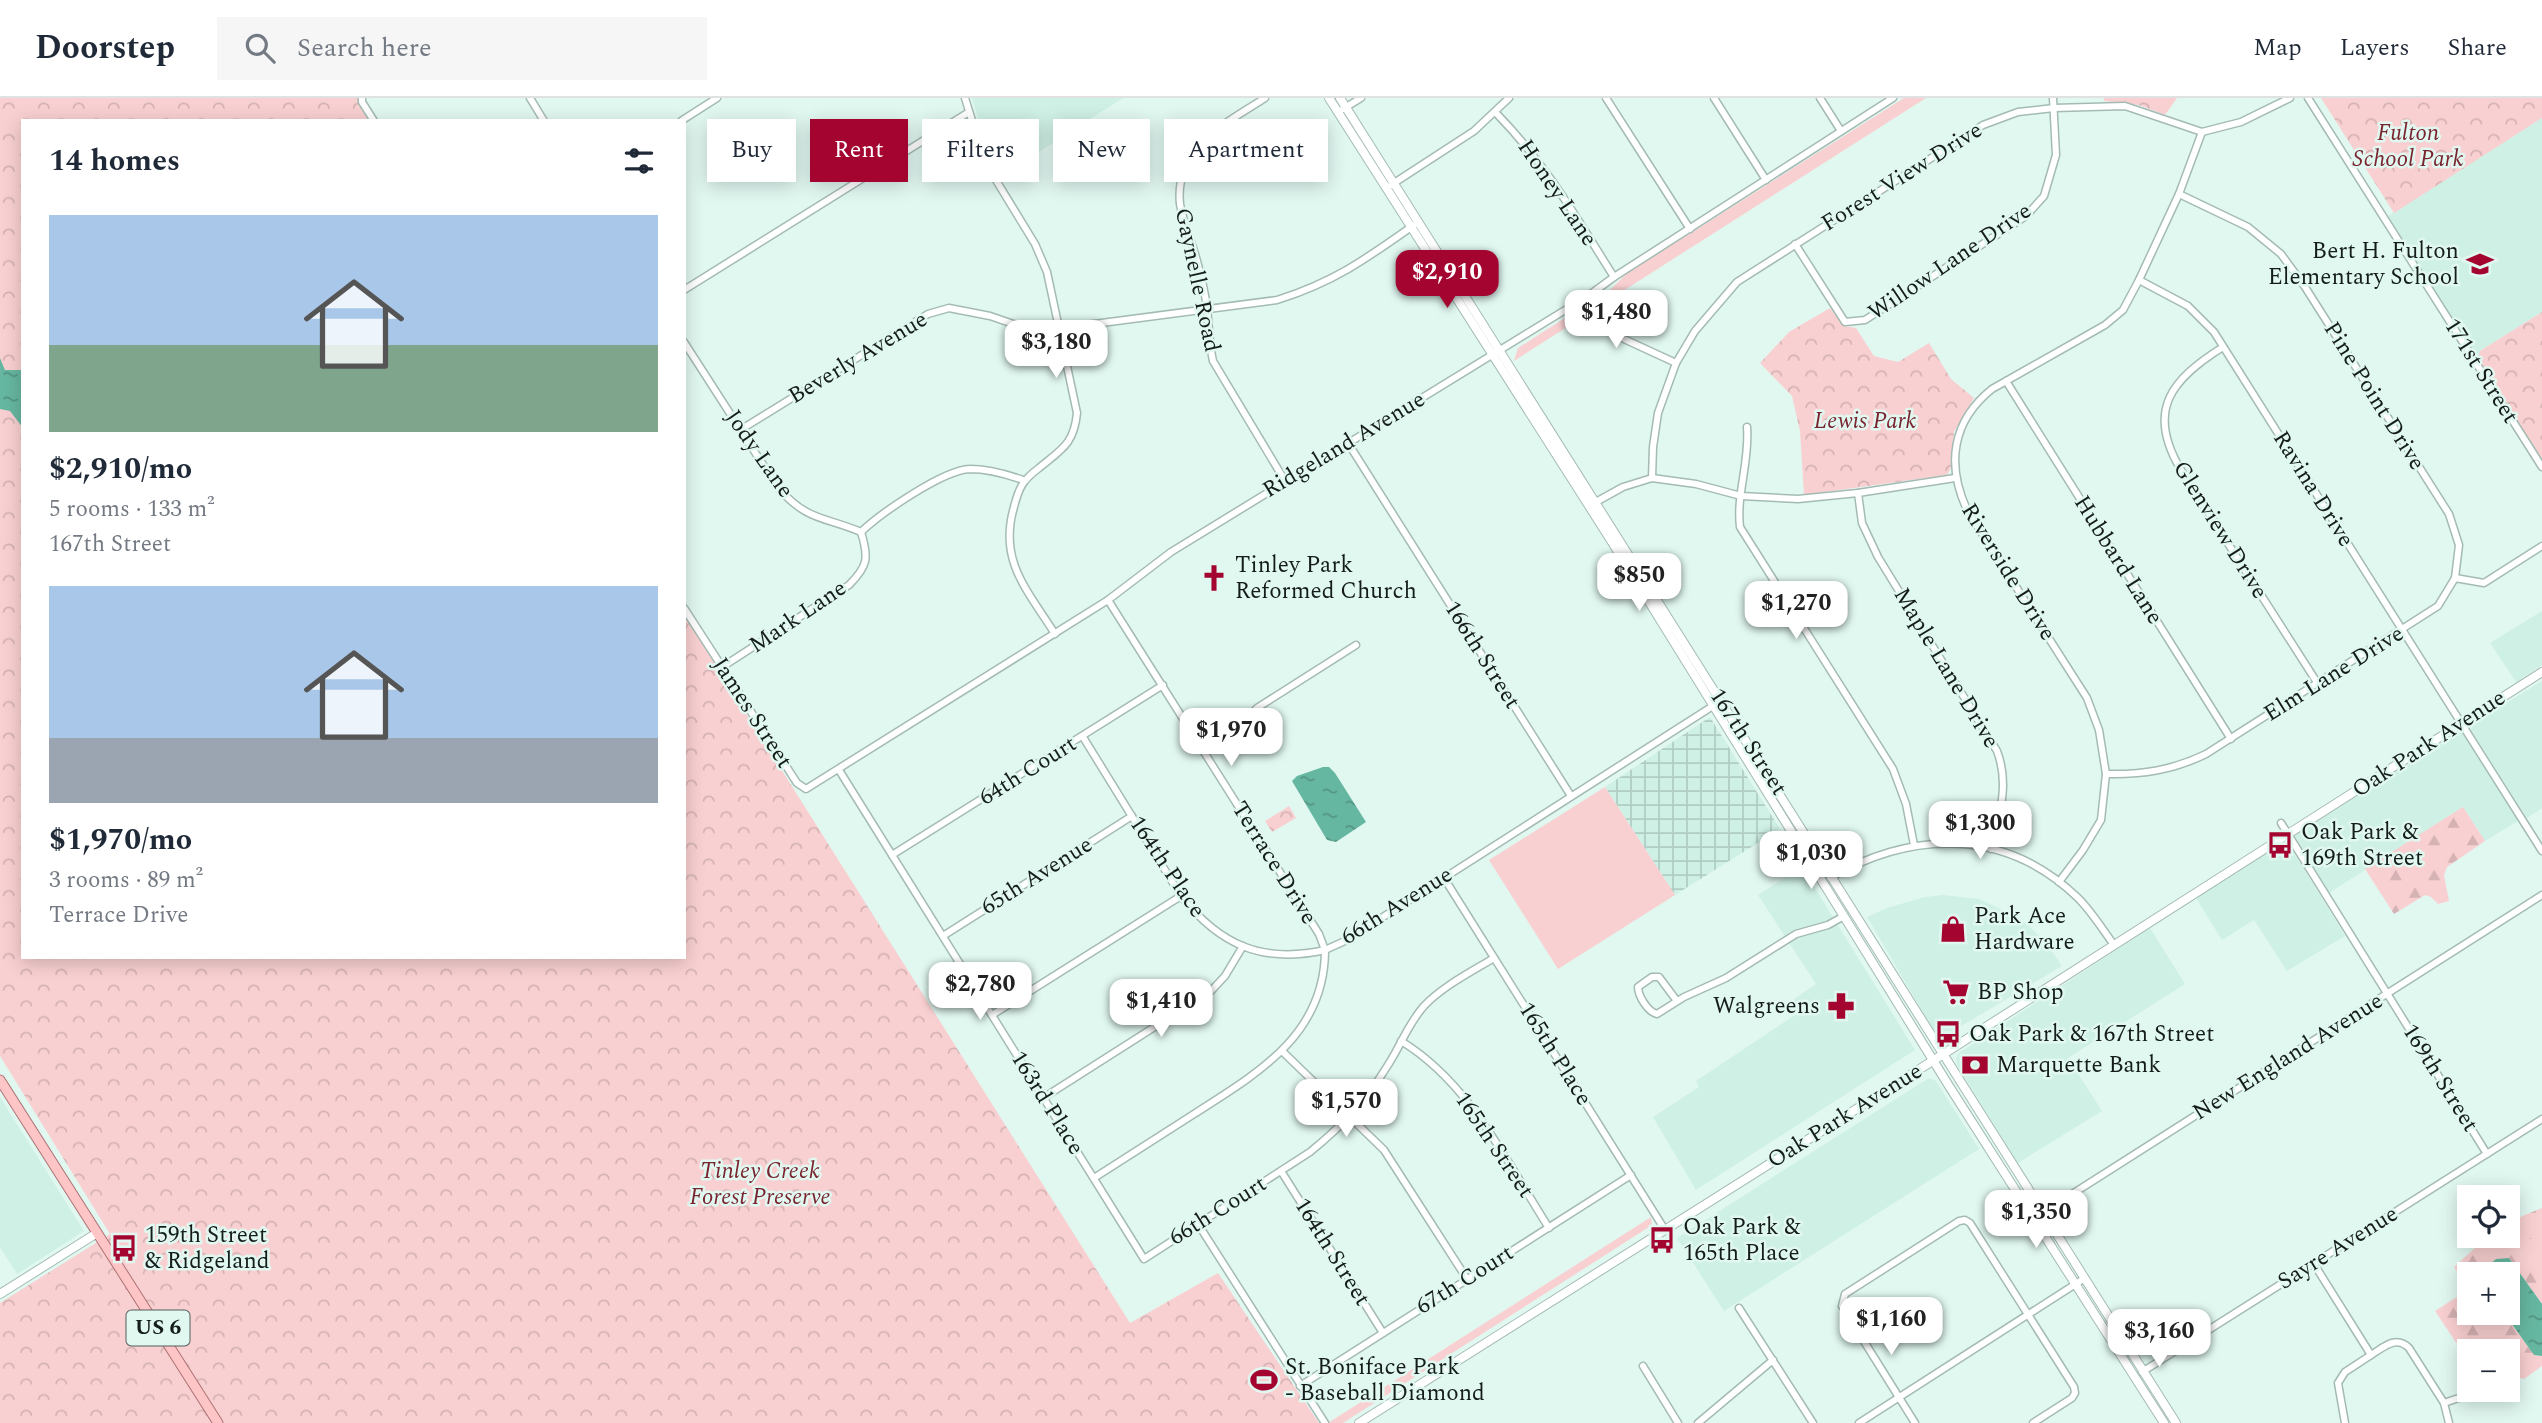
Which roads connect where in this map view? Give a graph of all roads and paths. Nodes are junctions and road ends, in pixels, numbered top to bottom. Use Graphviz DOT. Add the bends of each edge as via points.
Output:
graph roads {
  1 [pos="362,98"];
  2 [pos="530,98"];
  3 [pos="717,98"];
  4 [pos="965,98"];
  5 [pos="1265,98"];
  6 [pos="1329,98"];
  7 [pos="1340,98"];
  8 [pos="1360,98"];
  9 [pos="1508,98"];
  10 [pos="1606,98"];
  11 [pos="1714,98"];
  12 [pos="1820,98"];
  13 [pos="1893,98"];
  14 [pos="2053,98"];
  15 [pos="2290,98"];
  16 [pos="2308,98"];
  17 [pos="2054,108"];
  18 [pos="1342,110"];
  19 [pos="969,112"];
  20 [pos="1496,113"];
  21 [pos="373,119"];
  22 [pos="543,119"];
  23 [pos="684,119"];
  24 [pos="1841,131"];
  25 [pos="2202,132"];
  26 [pos="1766,180"];
  27 [pos="1390,185"];
  28 [pos="2179,194"];
  29 [pos="1415,225"];
  30 [pos="1690,229"];
  31 [pos="1796,244"];
  32 [pos="1614,278"];
  33 [pos="2139,280"];
  34 [pos="686,289"];
  35 [pos="1588,296"];
  36 [pos="1207,308"];
  37 [pos="1060,328"];
  38 [pos="686,345"];
  39 [pos="2224,347"];
  40 [pos="1496,352"];
  41 [pos="1676,363"];
  42 [pos="2006,381"];
  43 [pos="1747,427"];
  44 [pos="740,430"];
  45 [pos="1349,443"];
  46 [pos="2542,467"];
  47 [pos="1652,478"];
  48 [pos="1955,478"];
  49 [pos="1023,480"];
  50 [pos="1285,481"];
  51 [pos="1858,493"];
  52 [pos="1741,496"];
  53 [pos="1592,504"];
  54 [pos="861,532"];
  55 [pos="2542,546"];
  56 [pos="2455,578"];
  57 [pos="1108,600"];
  58 [pos="686,611"];
  59 [pos="2403,631"];
  60 [pos="1055,634"];
  61 [pos="1356,645"];
  62 [pos="722,667"];
  63 [pos="2542,672"];
  64 [pos="2318,684"];
  65 [pos="1163,685"];
  66 [pos="1717,703"];
  67 [pos="2462,723"];
  68 [pos="1083,737"];
  69 [pos="2231,739"];
  70 [pos="1203,750"];
  71 [pos="839,770"];
  72 [pos="2106,774"];
  73 [pos="797,783"];
  74 [pos="1571,796"];
  75 [pos="1132,816"];
  76 [pos="2281,823"];
  77 [pos="2288,834"];
  78 [pos="1914,845"];
  79 [pos="1991,849"];
  80 [pos="2542,851"];
  81 [pos="892,855"];
  82 [pos="1444,877"];
  83 [pos="1833,877"];
  84 [pos="2059,882"];
  85 [pos="1822,883"];
  86 [pos="1181,895"];
  87 [pos="2542,895"];
  88 [pos="1844,916"];
  89 [pos="943,936"];
  90 [pos="2114,945"];
  91 [pos="1243,947"];
  92 [pos="1325,950"];
  93 [pos="1494,958"];
  94 [pos="2388,994"];
  95 [pos="1677,1001"];
  96 [pos="992,1015"];
  97 [pos="1401,1041"];
  98 [pos="1282,1051"];
  99 [pos="1943,1054"];
  100 [pos="1934,1060"];
  101 [pos="0,1080"];
  102 [pos="1043,1098"];
  103 [pos="1351,1116"];
  104 [pos="2542,1119"];
  105 [pos="2487,1154"];
  106 [pos="1281,1171"];
  107 [pos="1630,1175"];
  108 [pos="1094,1178"];
  109 [pos="2043,1212"];
  110 [pos="2034,1219"];
  111 [pos="1198,1224"];
  112 [pos="1549,1228"];
  113 [pos="1665,1230"];
  114 [pos="97,1233"];
  115 [pos="1144,1259"];
  116 [pos="2314,1264"];
  117 [pos="2085,1278"];
  118 [pos="1466,1279"];
  119 [pos="2075,1284"];
  120 [pos="0,1294"];
  121 [pos="1739,1308"];
  122 [pos="2027,1315"];
  123 [pos="1383,1333"];
  124 [pos="2371,1355"];
  125 [pos="1773,1360"];
  126 [pos="1643,1366"];
  127 [pos="2143,1371"];
  128 [pos="2135,1377"];
  129 [pos="1300,1386"];
  130 [pos="1900,1397"];
  131 [pos="2457,1399"];
  132 [pos="2444,1403"];
  133 [pos="218,1423"];
  134 [pos="1325,1423"];
  135 [pos="1359,1423"];
  136 [pos="1678,1423"];
  137 [pos="1698,1423"];
  138 [pos="1813,1423"];
  139 [pos="1859,1423"];
  140 [pos="1915,1423"];
  141 [pos="2033,1423"];
  142 [pos="2164,1423"];
  143 [pos="2176,1423"];
  144 [pos="2345,1423"];
  145 [pos="2449,1423"];
  1 -- 21 [label="street"];
  2 -- 22 [label="street"];
  3 -- 23 [label="street"];
  4 -- 19 [label="street"];
  5 -- 36 [label="street, Gaynelle Road" via="1200,143 1186,163 1181,205"];
  6 -- 18 [label="main road, 167th Street"];
  7 -- 18 [label="main road, 167th Street"];
  8 -- 18 [label="street"];
  9 -- 20 [label="street"];
  10 -- 30 [label="street"];
  11 -- 26 [label="street"];
  12 -- 24 [label="street"];
  13 -- 24 [label="street, Ridgeland Avenue"];
  14 -- 17 [label="street, Willow Lane Drive"];
  15 -- 25 [label="street" via="2241,122"];
  16 -- 46 [label="street, 171st Street"];
  17 -- 25 [label="street, Forest View Drive" via="2125,106"];
  17 -- 31 [label="street, Forest View Drive" via="2018,112 1983,125"];
  17 -- 31 [label="street, Willow Lane Drive" via="2056,155 2044,196 2026,216 1865,320 1845,322"];
  18 -- 27 [label="main road, 167th Street"];
  19 -- 34 [label="street"];
  19 -- 37 [label="street" via="991,172 1047,272"];
  20 -- 27 [label="street"];
  20 -- 32 [label="street, Honey Lane" via="1543,165"];
  24 -- 26 [label="street, Ridgeland Avenue"];
  25 -- 28 [label="street, Riverside Drive"];
  26 -- 30 [label="street, Ridgeland Avenue"];
  27 -- 29 [label="main road, 167th Street"];
  28 -- 33 [label="street, Riverside Drive"];
  28 -- 56 [label="street, Pine Point Drive" via="2248,227 2281,254 2305,287 2451,518 2459,545"];
  29 -- 36 [label="street, Beverly Avenue" via="1346,272 1301,292 1277,300"];
  29 -- 40 [label="main road, 167th Street"];
  30 -- 32 [label="street, Ridgeland Avenue"];
  31 -- 41 [label="street, Forest View Drive" via="1737,282 1695,331"];
  32 -- 35 [label="street, Ridgeland Avenue"];
  33 -- 39 [label="street, Ravina Drive" via="2188,306"];
  33 -- 42 [label="street, Riverside Drive" via="2117,317"];
  35 -- 40 [label="street, Ridgeland Avenue"];
  35 -- 41 [label="street" via="1624,339"];
  36 -- 37 [label="street, Beverly Avenue"];
  36 -- 50 [label="street, Gaynelle Road" via="1213,361"];
  37 -- 44 [label="street, Beverly Avenue" via="1034,331 949,308 928,314"];
  37 -- 49 [label="street" via="1077,413 1075,432 1063,448"];
  38 -- 44 [label="street, Jody Lane"];
  39 -- 59 [label="street, Ravina Drive"];
  39 -- 64 [label="street, Glenview Drive" via="2194,365 2176,385 2165,415 2167,440 2181,470"];
  40 -- 45 [label="street, Ridgeland Avenue"];
  40 -- 53 [label="main road, 167th Street"];
  41 -- 47 [label="street, Forest View Drive" via="1658,413"];
  42 -- 48 [label="street, Riverside Drive" via="1968,414 1956,441"];
  42 -- 69 [label="street, Hubbard Lane"];
  43 -- 52 [label="street" via="1749,446"];
  44 -- 54 [label="street, Jody Lane" via="793,504 810,516"];
  45 -- 50 [label="street, Ridgeland Avenue"];
  45 -- 74 [label="street, 166th Street"];
  47 -- 52 [label="street"];
  47 -- 53 [label="street"];
  48 -- 51 [label="street"];
  48 -- 72 [label="street, Riverside Drive" via="1967,510 2087,698 2099,730"];
  49 -- 54 [label="street" via="968,469 944,476"];
  49 -- 60 [label="street" via="1009,522 1008,543 1016,569"];
  50 -- 57 [label="street, Ridgeland Avenue" via="1171,552"];
  51 -- 52 [label="street" via="1798,499"];
  51 -- 79 [label="street, Maple Lane Drive" via="1862,523 1878,557 1997,751 2004,787"];
  52 -- 78 [label="street" via="1740,527 1893,769"];
  53 -- 66 [label="main road, 167th Street"];
  54 -- 62 [label="street, Mark Lane" via="866,560 849,585"];
  55 -- 56 [label="street" via="2484,583"];
  56 -- 59 [label="street, Elm Lane Drive" via="2438,606"];
  57 -- 60 [label="street, Ridgeland Avenue"];
  57 -- 65 [label="street, Terrace Drive"];
  58 -- 62 [label="street, James Street"];
  59 -- 64 [label="street, Elm Lane Drive"];
  59 -- 67 [label="street, Ravina Drive"];
  60 -- 71 [label="street, Ridgeland Avenue"];
  61 -- 70 [label="street" via="1257,708 1240,726"];
  62 -- 73 [label="street, James Street"];
  63 -- 67 [label="main road, Oak Park Avenue"];
  64 -- 69 [label="street, Elm Lane Drive"];
  65 -- 68 [label="street, 64th Court"];
  65 -- 70 [label="street, Terrace Drive"];
  66 -- 74 [label="street, 66th Avenue"];
  66 -- 83 [label="main road, 167th Street"];
  66 -- 85 [label="main road, 167th Street"];
  67 -- 77 [label="main road, Oak Park Avenue"];
  67 -- 80 [label="street, Ravina Drive"];
  68 -- 75 [label="street, 164th Place"];
  68 -- 81 [label="street, 64th Court"];
  69 -- 72 [label="street, Elm Lane Drive" via="2200,757 2163,770"];
  70 -- 92 [label="street, Terrace Drive"];
  71 -- 73 [label="street, Ridgeland Avenue" via="806,789"];
  71 -- 81 [label="street, 163rd Place"];
  72 -- 84 [label="street, Riverside Drive" via="2101,820"];
  74 -- 82 [label="street, 66th Avenue"];
  75 -- 86 [label="street, 164th Place"];
  75 -- 89 [label="street, 65th Avenue"];
  76 -- 77 [label="street, 169th Street"];
  77 -- 90 [label="main road, Oak Park Avenue"];
  77 -- 94 [label="street, 169th Street"];
  78 -- 79 [label="street"];
  78 -- 83 [label="street" via="1872,856"];
  79 -- 84 [label="street" via="2020,859"];
  81 -- 89 [label="street, 163rd Place"];
  82 -- 92 [label="street, 66th Avenue"];
  82 -- 93 [label="street, 165th Place"];
  83 -- 85 [label="street"];
  83 -- 99 [label="main road, 167th Street"];
  84 -- 90 [label="street" via="2080,900"];
  85 -- 88 [label="main road, 167th Street"];
  86 -- 91 [label="street, 164th Place" via="1197,916"];
  86 -- 96 [label="street"];
  87 -- 94 [label="street, New England Avenue"];
  88 -- 95 [label="street" via="1796,934 1726,978"];
  88 -- 100 [label="main road, 167th Street"];
  89 -- 96 [label="street, 163rd Place"];
  90 -- 99 [label="main road, Oak Park Avenue"];
  91 -- 92 [label="street, 164th Place" via="1297,956"];
  91 -- 102 [label="street" via="1211,991"];
  92 -- 98 [label="street, 66th Avenue" via="1325,975 1313,1007"];
  93 -- 97 [label="street, 66th Court" via="1427,1003"];
  93 -- 107 [label="street, 165th Place"];
  94 -- 105 [label="street, 169th Street"];
  94 -- 109 [label="street, New England Avenue"];
  95 -- 95 [label="street" via="1655,1014 1638,987 1659,977"];
  96 -- 102 [label="street, 163rd Place"];
  97 -- 103 [label="street, 66th Court"];
  97 -- 112 [label="street, 165th Street" via="1429,1061 1464,1097"];
  98 -- 103 [label="street"];
  98 -- 108 [label="street, 66th Avenue" via="1250,1079"];
  99 -- 100 [label="main road, Oak Park Avenue"];
  99 -- 109 [label="main road, 167th Street"];
  100 -- 110 [label="main road, 167th Street"];
  100 -- 113 [label="main road, Oak Park Avenue"];
  101 -- 114 [label="main road, US 6"];
  102 -- 108 [label="street, 163rd Place"];
  103 -- 106 [label="street, 66th Court"];
  103 -- 118 [label="street" via="1384,1150"];
  104 -- 105 [label="street, Sayre Avenue"];
  105 -- 116 [label="street, Sayre Avenue"];
  106 -- 111 [label="street, 66th Court"];
  106 -- 123 [label="street, 164th Street"];
  107 -- 112 [label="street, 67th Court"];
  107 -- 113 [label="street, 165th Place"];
  108 -- 115 [label="street, 163rd Place"];
  109 -- 110 [label="street, New England Avenue"];
  109 -- 117 [label="main road, 167th Street"];
  110 -- 119 [label="main road, 167th Street"];
  111 -- 115 [label="street, 66th Court"];
  111 -- 129 [label="street"];
  112 -- 118 [label="street, 67th Court"];
  113 -- 135 [label="main road, Oak Park Avenue"];
  114 -- 120 [label="main road"];
  114 -- 133 [label="main road, US 6"];
  116 -- 124 [label="street"];
  116 -- 127 [label="street, Sayre Avenue"];
  117 -- 119 [label="street"];
  117 -- 127 [label="main road, 167th Street"];
  118 -- 123 [label="street, 67th Court"];
  119 -- 122 [label="street"];
  119 -- 128 [label="main road, 167th Street"];
  121 -- 125 [label="street"];
  122 -- 130 [label="street"];
  122 -- 130 [label="street" via="1965,1220 1845,1294 1842,1306"];
  122 -- 141 [label="street" via="2075,1392"];
  123 -- 129 [label="street, 67th Court"];
  124 -- 132 [label="street" via="2395,1342 2405,1344"];
  124 -- 144 [label="street" via="2345,1372 2338,1383"];
  125 -- 137 [label="street"];
  125 -- 138 [label="street"];
  126 -- 136 [label="street"];
  127 -- 128 [label="street, Sayre Avenue"];
  127 -- 143 [label="main road, 167th Street"];
  128 -- 142 [label="main road, 167th Street"];
  129 -- 134 [label="street"];
  130 -- 139 [label="street"];
  130 -- 140 [label="street"];
  131 -- 132 [label="street"];
  132 -- 145 [label="street"];
}
